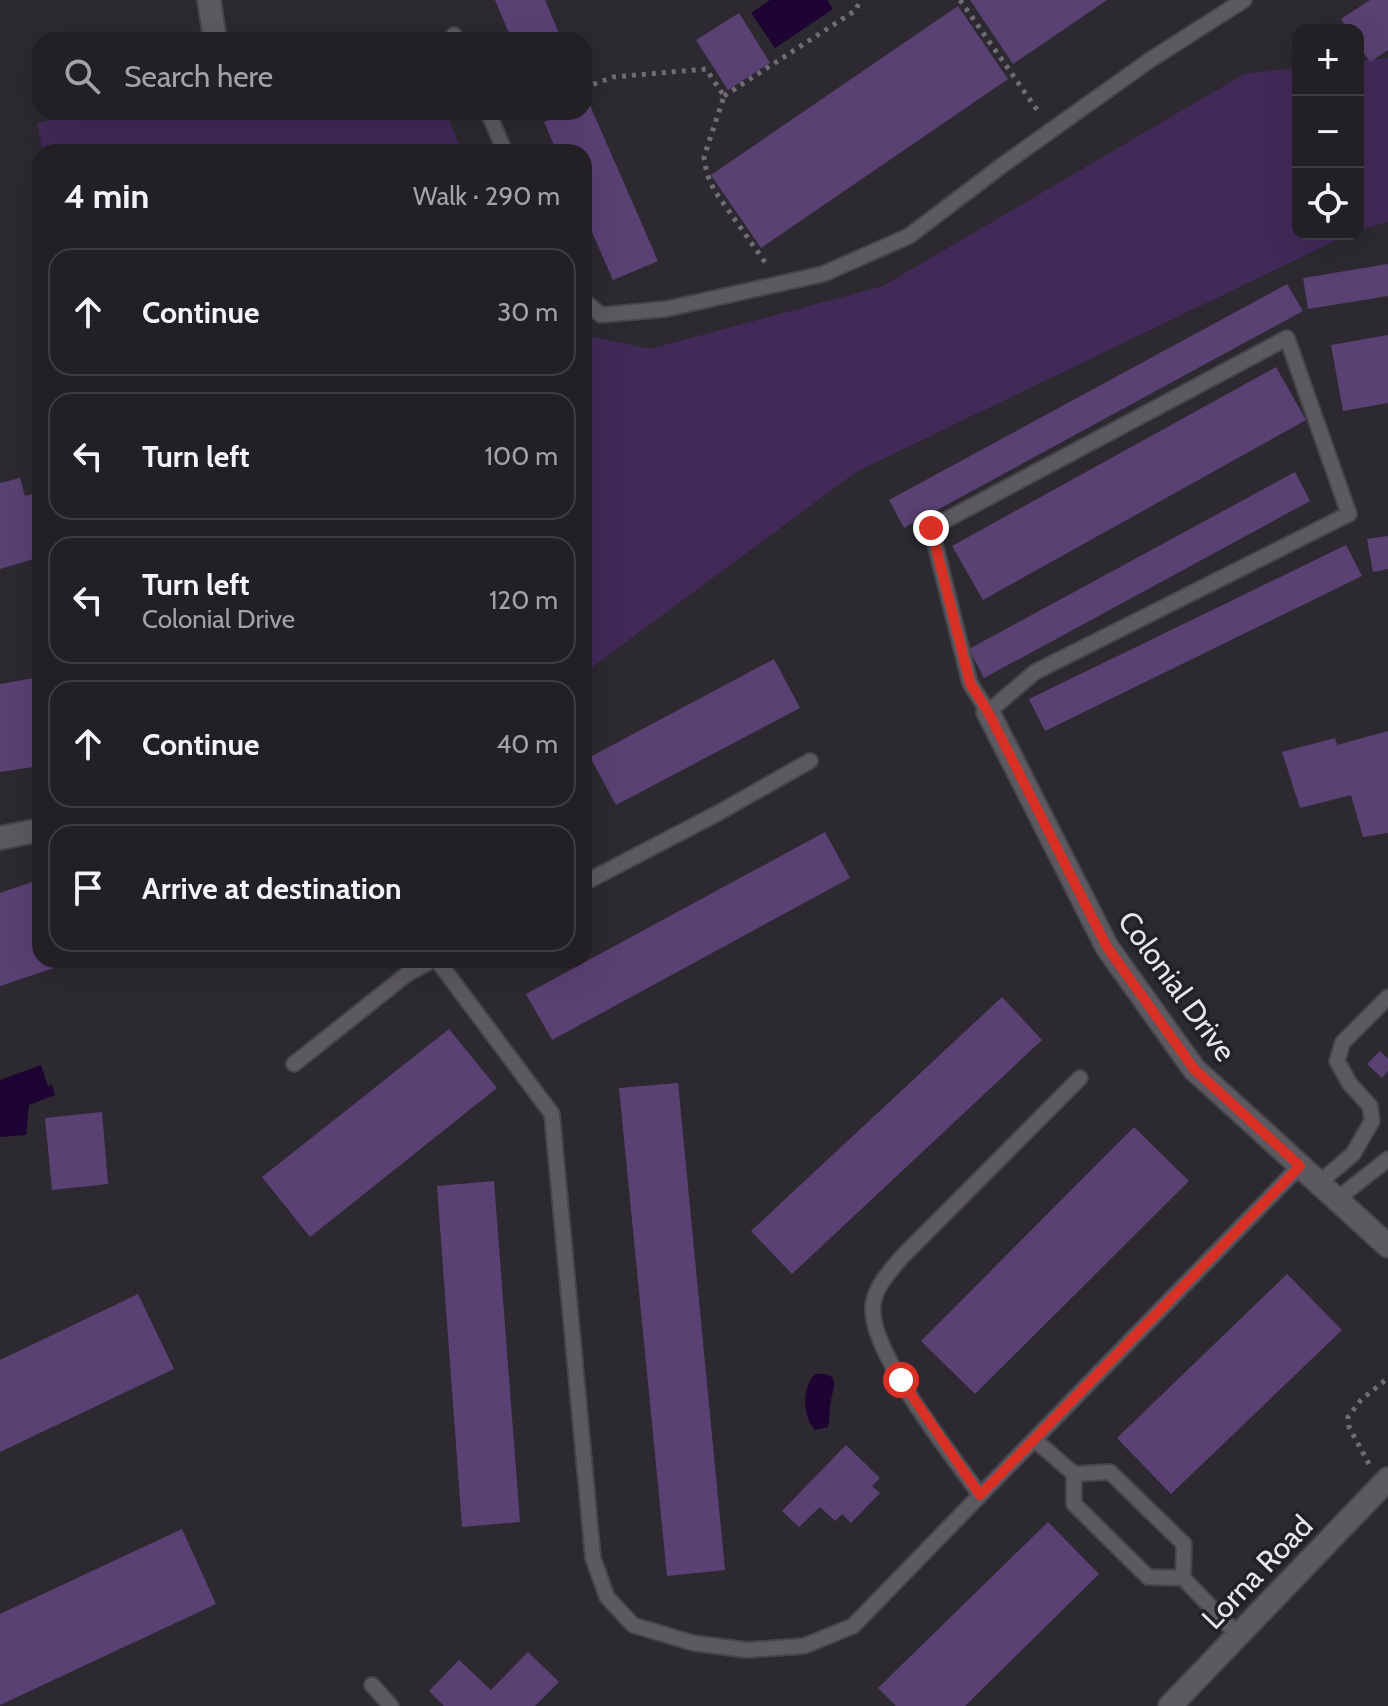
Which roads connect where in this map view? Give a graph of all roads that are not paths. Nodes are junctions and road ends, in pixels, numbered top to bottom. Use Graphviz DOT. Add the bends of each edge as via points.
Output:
graph roads {
  1 [pos="209,0"];
  2 [pos="1244,0"];
  3 [pos="214,32"];
  4 [pos="491,120"];
  5 [pos="502,144"];
  6 [pos="592,308"];
  7 [pos="988,712"];
  8 [pos="810,761"];
  9 [pos="32,832"];
  10 [pos="0,838"];
  11 [pos="592,879"];
  12 [pos="419,968"];
  13 [pos="441,968"];
  14 [pos="1388,997"];
  15 [pos="294,1064"];
  16 [pos="1080,1078"];
  17 [pos="1388,1159"];
  18 [pos="1300,1166"];
  19 [pos="1319,1183"];
  20 [pos="1337,1199"];
  21 [pos="1388,1245"];
  22 [pos="1035,1440"];
  23 [pos="1074,1474"];
  24 [pos="1385,1482"];
  25 [pos="980,1495"];
  26 [pos="1183,1578"];
  27 [pos="1238,1635"];
  28 [pos="372,1685"];
  29 [pos="391,1706"];
  30 [pos="1170,1706"];
  1 -- 3 [label="street"];
  2 -- 6 [label="lane" via="1150,60 909,236 823,274 666,309 601,315"];
  4 -- 5 [label="lane"];
  7 -- 7 [label="lane" via="1035,672 1349,514 1287,338 931,528 970,683"];
  7 -- 18 [label="street, Colonial Drive" via="1107,947 1194,1069"];
  8 -- 11 [label="lane"];
  9 -- 10 [label="street"];
  12 -- 15 [label="lane"];
  13 -- 25 [label="lane" via="552,1114 593,1558 607,1597 633,1625 693,1643 747,1650 804,1646 853,1626"];
  14 -- 19 [label="lane" via="1343,1042 1337,1061 1370,1106 1372,1121 1353,1154"];
  16 -- 25 [label="lane" via="878,1287 873,1312 880,1341"];
  17 -- 20 [label="lane"];
  18 -- 19 [label="street, Colonial Drive"];
  18 -- 22 [label="lane"];
  19 -- 20 [label="street, Colonial Drive"];
  20 -- 21 [label="street, Colonial Drive"];
  22 -- 23 [label="lane"];
  22 -- 25 [label="lane"];
  23 -- 26 [label="lane" via="1074,1504 1148,1577"];
  23 -- 26 [label="lane" via="1110,1472 1184,1544"];
  24 -- 27 [label="street, Lorna Road"];
  26 -- 27 [label="lane"];
  27 -- 30 [label="street, Lorna Road"];
  28 -- 29 [label="lane"];
}
